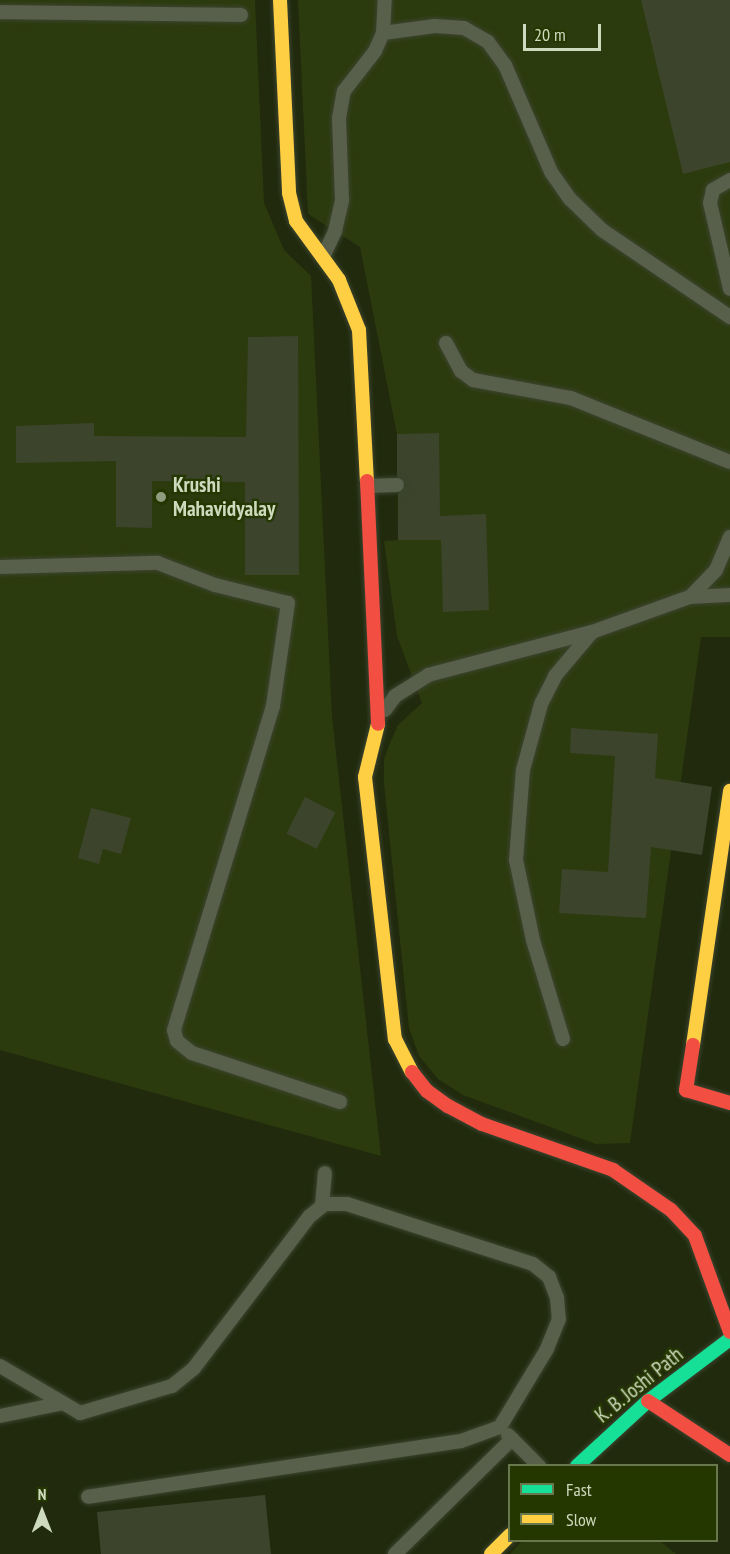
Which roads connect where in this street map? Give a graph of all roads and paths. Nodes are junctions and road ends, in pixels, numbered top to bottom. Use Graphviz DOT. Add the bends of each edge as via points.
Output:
graph roads {
  1 [pos="280,0"];
  2 [pos="385,0"];
  3 [pos="0,12"];
  4 [pos="241,15"];
  5 [pos="383,33"];
  6 [pos="730,180"];
  7 [pos="322,259"];
  8 [pos="730,289"];
  9 [pos="730,317"];
  10 [pos="446,344"];
  11 [pos="730,462"];
  12 [pos="398,485"];
  13 [pos="364,486"];
  14 [pos="730,537"];
  15 [pos="0,567"];
  16 [pos="730,595"];
  17 [pos="690,597"];
  18 [pos="592,632"];
  19 [pos="379,719"];
  20 [pos="730,791"];
  21 [pos="563,1039"];
  22 [pos="340,1101"];
  23 [pos="730,1103"];
  24 [pos="325,1173"];
  25 [pos="322,1206"];
  26 [pos="730,1332"];
  27 [pos="730,1339"];
  28 [pos="0,1366"];
  29 [pos="648,1401"];
  30 [pos="63,1403"];
  31 [pos="0,1416"];
  32 [pos="500,1427"];
  33 [pos="512,1439"];
  34 [pos="730,1455"];
  35 [pos="537,1464"];
  36 [pos="579,1464"];
  37 [pos="88,1497"];
  38 [pos="508,1537"];
  39 [pos="395,1554"];
  40 [pos="491,1554"];
  1 -- 7 [label="main road" via="289,193 296,221"];
  2 -- 5 [label="lane"];
  3 -- 4 [label="lane"];
  5 -- 7 [label="lane" via="375,51 344,91 339,118 342,200 335,231"];
  5 -- 9 [label="lane" via="435,26 464,28 488,42 505,65 551,172 570,199 602,230"];
  6 -- 8 [label="lane" via="713,190 710,203"];
  7 -- 13 [label="main road" via="352,304 359,330"];
  10 -- 11 [label="lane" via="461,371 473,380 571,398"];
  12 -- 13 [label="lane"];
  13 -- 19 [label="main road"];
  14 -- 17 [label="lane" via="716,570"];
  15 -- 22 [label="lane" via="158,563 214,585 288,603 273,706 174,1030 177,1041 192,1053"];
  16 -- 17 [label="lane"];
  17 -- 18 [label="lane"];
  18 -- 19 [label="lane" via="428,675 394,696"];
  18 -- 21 [label="lane" via="555,676 541,704 523,770 516,860 533,940"];
  19 -- 26 [label="main road" via="365,777 395,1039 410,1070 427,1091 448,1106 482,1124 612,1170 671,1209 694,1236"];
  20 -- 23 [label="main road" via="686,1090"];
  24 -- 25 [label="lane"];
  25 -- 30 [label="lane" via="310,1216 194,1368 172,1386 80,1413"];
  25 -- 32 [label="lane" via="347,1204 533,1264 549,1277 559,1319 547,1349"];
  27 -- 29 [label="main road, K. B. Joshi Path"];
  28 -- 30 [label="lane"];
  29 -- 34 [label="main road"];
  29 -- 36 [label="main road, K. B. Joshi Path"];
  30 -- 31 [label="lane"];
  32 -- 33 [label="lane"];
  32 -- 37 [label="lane" via="461,1441"];
  33 -- 35 [label="lane"];
  33 -- 39 [label="lane"];
  38 -- 40 [label="main road"];
}
